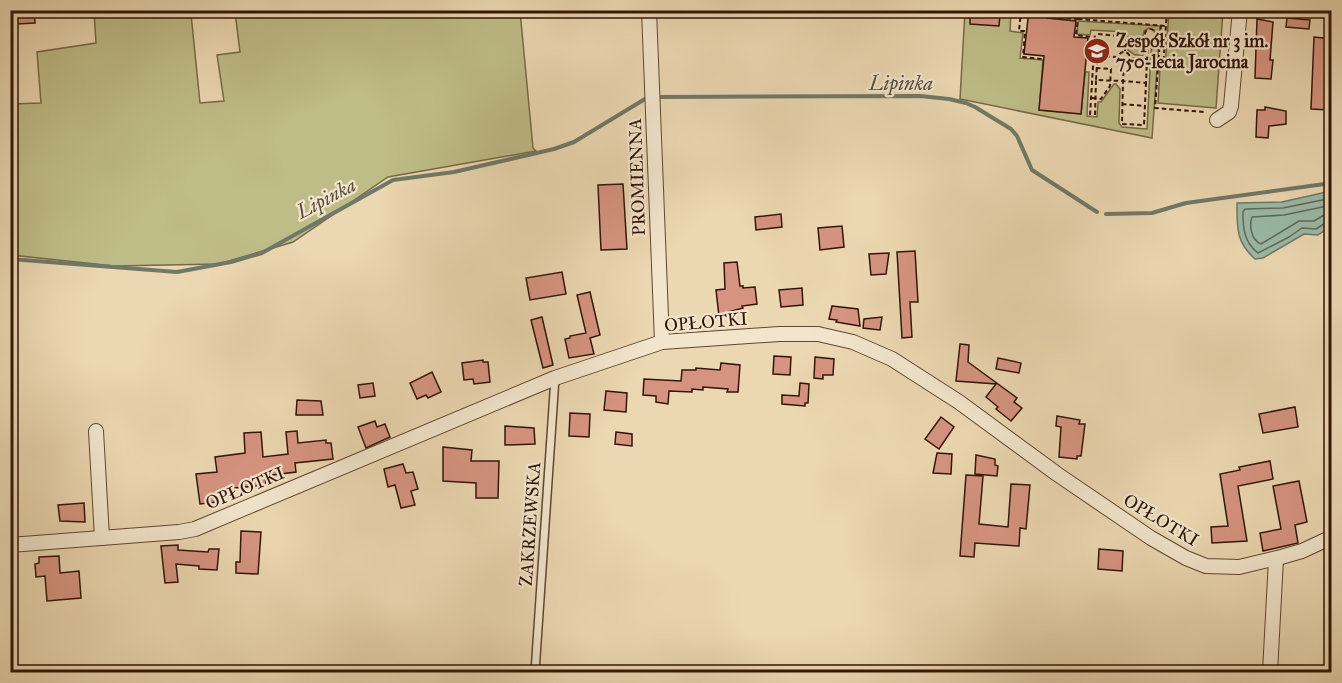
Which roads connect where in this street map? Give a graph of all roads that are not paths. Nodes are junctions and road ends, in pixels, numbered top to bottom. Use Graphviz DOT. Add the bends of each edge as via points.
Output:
graph roads {
  1 [pos="649,10"];
  2 [pos="1239,10"];
  3 [pos="1217,120"];
  4 [pos="662,342"];
  5 [pos="555,378"];
  6 [pos="96,431"];
  7 [pos="1332,537"];
  8 [pos="102,538"];
  9 [pos="10,545"];
  10 [pos="1276,558"];
  11 [pos="535,672"];
  12 [pos="1270,672"];
  1 -- 4 [label="street, PROMIENNA"];
  2 -- 3 [label="street" via="1231,106"];
  4 -- 5 [label="street, OPŁOTKI"];
  4 -- 10 [label="street, OPŁOTKI" via="779,333 818,334 853,342 892,359 959,402 1057,474 1186,558 1206,566 1239,567"];
  5 -- 8 [label="street, OPŁOTKI" via="195,529"];
  5 -- 11 [label="lane, ZAKRZEWSKA"];
  6 -- 8 [label="street"];
  7 -- 10 [label="street, OPŁOTKI"];
  8 -- 9 [label="street, OPŁOTKI"];
  10 -- 12 [label="street"];
}
